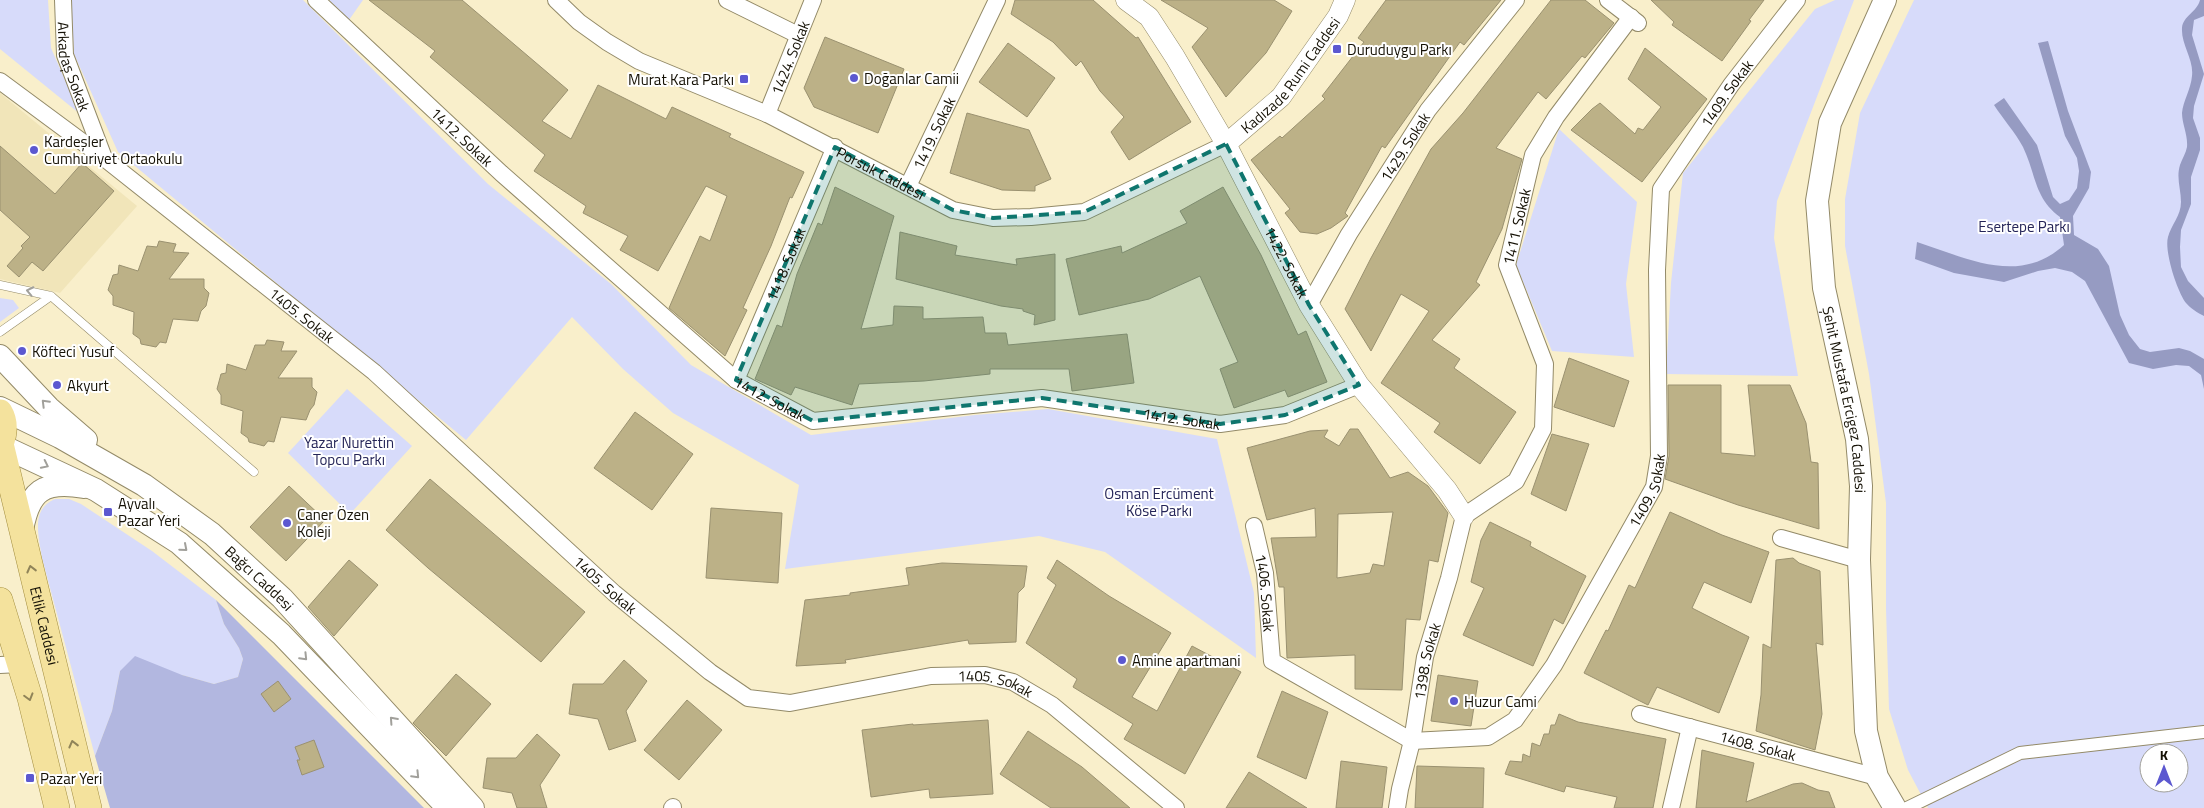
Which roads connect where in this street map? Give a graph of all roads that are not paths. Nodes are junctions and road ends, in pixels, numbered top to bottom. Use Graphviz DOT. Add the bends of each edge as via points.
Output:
graph roads {
  1 [pos="63,0"];
  2 [pos="316,0"];
  3 [pos="556,0"];
  4 [pos="727,0"];
  5 [pos="813,0"];
  6 [pos="998,0"];
  7 [pos="1126,0"];
  8 [pos="1345,0"];
  9 [pos="1516,0"];
  10 [pos="1608,0"];
  11 [pos="1797,0"];
  12 [pos="1885,0"];
  13 [pos="798,35"];
  14 [pos="0,81"];
  15 [pos="766,114"];
  16 [pos="1226,144"];
  17 [pos="835,147"];
  18 [pos="104,158"];
  19 [pos="908,186"];
  20 [pos="0,285"];
  21 [pos="51,296"];
  22 [pos="1309,305"];
  23 [pos="0,332"];
  24 [pos="0,356"];
  25 [pos="736,380"];
  26 [pos="1359,385"];
  27 [pos="0,408"];
  28 [pos="0,412"];
  29 [pos="0,444"];
  30 [pos="120,471"];
  31 [pos="254,472"];
  32 [pos="96,490"];
  33 [pos="1464,516"];
  34 [pos="1254,526"];
  35 [pos="22,530"];
  36 [pos="1781,538"];
  37 [pos="1859,560"];
  38 [pos="0,600"];
  39 [pos="10,665"];
  40 [pos="1640,714"];
  41 [pos="1690,727"];
  42 [pos="2204,732"];
  43 [pos="1412,741"];
  44 [pos="1877,777"];
  45 [pos="57,808"];
  46 [pos="89,808"];
  47 [pos="448,808"];
  48 [pos="473,808"];
  49 [pos="1176,808"];
  50 [pos="1397,808"];
  51 [pos="1671,808"];
  52 [pos="1894,808"];
  53 [pos="1907,808"];
  1 -- 18 [label="street, Arkadaş Sokak" via="65,55"];
  2 -- 25 [label="street, 1412. Sokak" via="501,173"];
  3 -- 15 [label="street, Porsuk Caddesi" via="579,22 639,62"];
  4 -- 13 [label="street"];
  5 -- 13 [label="street, 1424. Sokak"];
  6 -- 19 [label="street, 1419. Sokak"];
  7 -- 16 [label="street, 1422. Sokak" via="1150,18"];
  8 -- 16 [label="street, Kadızade Rumi Caddesi" via="1338,16 1281,97"];
  9 -- 22 [label="street, 1429. Sokak" via="1428,110 1349,234"];
  10 -- 33 [label="street, 1411. Sokak" via="1635,21 1556,117 1533,155 1507,265 1545,364 1542,429 1516,481"];
  11 -- 43 [label="street, 1409. Sokak" via="1739,74 1661,189 1657,270 1659,456 1654,487 1554,665 1515,720 1488,737"];
  12 -- 37 [label="main road, Şehit Mustafa Ercigez Caddesi" via="1830,123 1817,201 1824,288 1857,439 1861,486"];
  13 -- 15 [label="street, 1424. Sokak"];
  14 -- 18 [label="street, 1405. Sokak"];
  15 -- 17 [label="street, Porsuk Caddesi"];
  16 -- 19 [label="street, Porsuk Caddesi" via="1084,212 993,218 953,210"];
  16 -- 22 [label="street, 1422. Sokak"];
  17 -- 19 [label="street, Porsuk Caddesi"];
  17 -- 25 [label="street, 1418. Sokak"];
  18 -- 49 [label="street, 1405. Sokak" via="374,372 614,593 710,672 748,698 790,702 930,676 984,675 1013,682 1052,705"];
  21 -- 20 [label="lane, one-way"];
  21 -- 23 [label="lane"];
  21 -- 31 [label="lane"];
  22 -- 26 [label="street, 1422. Sokak"];
  30 -- 24 [label="main road, one-way" via="49,408"];
  25 -- 26 [label="street, 1412. Sokak" via="813,421 1042,398 1220,424 1285,415"];
  26 -- 33 [label="street, 1422. Sokak" via="1447,490"];
  27 -- 30 [label="main road, Bağcı Caddesi" via="60,436"];
  28 -- 29 [label="main road, Etlik Caddesi" via="5,424"];
  29 -- 32 [label="main road, Bağcı Caddesi, one-way"];
  29 -- 35 [label="main road, Etlik Caddesi"];
  48 -- 30 [label="main road, Bağcı Caddesi, one-way" via="274,590 212,534"];
  32 -- 35 [label="main road" via="62,486 47,488 31,500"];
  32 -- 47 [label="main road, Bağcı Caddesi, one-way" via="179,543 282,634"];
  33 -- 43 [label="street, 1398. Sokak" via="1425,657"];
  34 -- 43 [label="street, 1406. Sokak" via="1265,572 1272,660"];
  46 -- 35 [label="main road, Etlik Caddesi, one-way"];
  36 -- 37 [label="street"];
  37 -- 44 [label="main road, Şehit Mustafa Ercigez Caddesi" via="1866,731"];
  38 -- 39 [label="main road"];
  39 -- 45 [label="main road, one-way"];
  40 -- 41 [label="street, 1408. Sokak"];
  41 -- 44 [label="street, 1408. Sokak"];
  41 -- 51 [label="street"];
  42 -- 53 [label="street" via="2020,753"];
  43 -- 50 [label="street, 1398. Sokak"];
  44 -- 52 [label="main road, Şehit Mustafa Ercigez Caddesi"];
}
